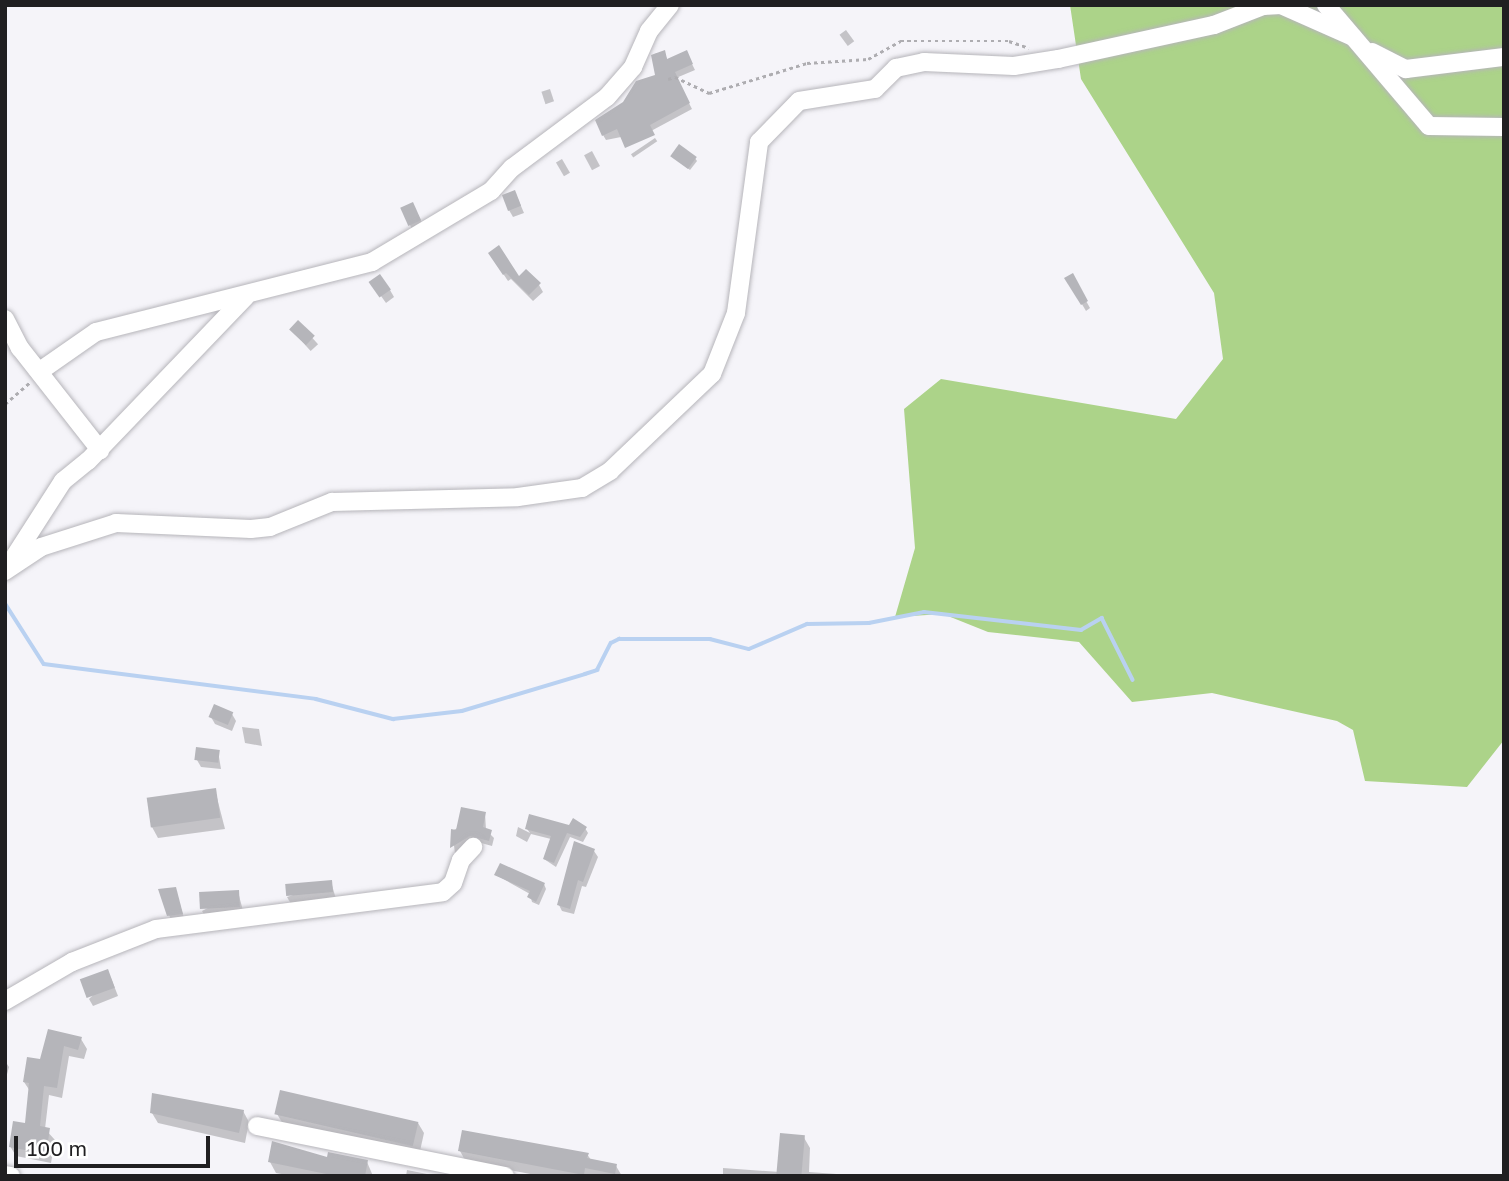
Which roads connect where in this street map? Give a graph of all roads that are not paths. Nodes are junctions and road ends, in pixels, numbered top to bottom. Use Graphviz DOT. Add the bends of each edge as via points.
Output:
graph roads {
  1 [pos="670,5"];
  2 [pos="1326,5"];
  3 [pos="1358,43"];
  4 [pos="1504,57"];
  5 [pos="1504,127"];
  6 [pos="246,296"];
  7 [pos="5,319"];
  8 [pos="40,371"];
  9 [pos="100,450"];
  10 [pos="5,571"];
  11 [pos="473,847"];
  12 [pos="5,1001"];
  13 [pos="257,1126"];
  14 [pos="5,1175"];
  15 [pos="10,1176"];
  16 [pos="505,1176"];
  1 -- 6 [label="street" via="649,31 633,67 607,97 512,168 491,191 372,262 303,276"];
  2 -- 3 [label="street"];
  3 -- 4 [label="street" via="1406,69"];
  3 -- 5 [label="street" via="1429,126"];
  3 -- 10 [label="street" via="1281,5 1263,6 1214,25 1058,59 1014,66 924,62 896,68 875,89 799,101 759,142 736,313 712,374 610,471 582,488 518,497 332,502 270,527 251,529 116,523 41,547"];
  6 -- 8 [label="street" via="184,307 96,332"];
  6 -- 9 [label="street"];
  7 -- 8 [label="street" via="20,348"];
  8 -- 9 [label="street"];
  9 -- 10 [label="street" via="63,481"];
  11 -- 12 [label="street" via="443,892 156,929 72,962"];
  13 -- 16 [label="street"];
  14 -- 15 [label="street"];
}
